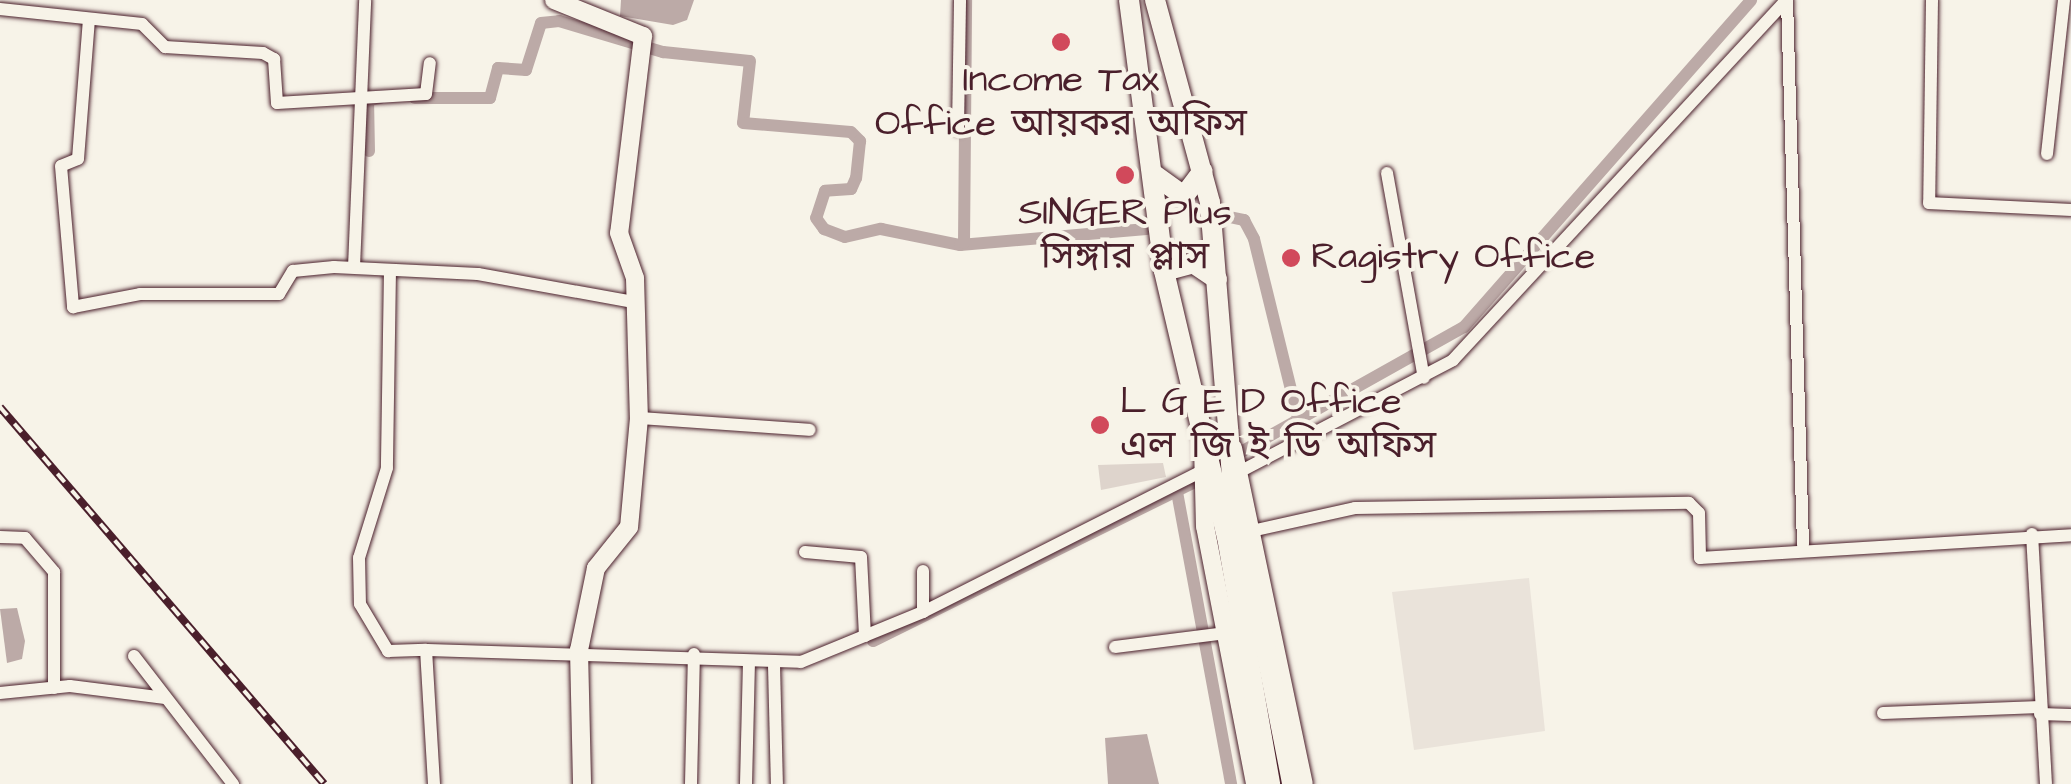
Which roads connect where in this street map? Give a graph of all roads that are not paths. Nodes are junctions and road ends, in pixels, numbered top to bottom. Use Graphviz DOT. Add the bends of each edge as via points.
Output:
graph roads {
  1 [pos="366,0"];
  2 [pos="554,0"];
  3 [pos="960,0"];
  4 [pos="1119,0"];
  5 [pos="1129,0"];
  6 [pos="1155,0"];
  7 [pos="1165,0"];
  8 [pos="1786,0"];
  9 [pos="1932,0"];
  10 [pos="2064,0"];
  11 [pos="0,9"];
  12 [pos="89,19"];
  13 [pos="1165,41"];
  14 [pos="1137,44"];
  15 [pos="430,63"];
  16 [pos="362,97"];
  17 [pos="958,129"];
  18 [pos="2046,154"];
  19 [pos="1203,171"];
  20 [pos="1152,174"];
  21 [pos="1387,174"];
  22 [pos="2071,210"];
  23 [pos="354,268"];
  24 [pos="390,270"];
  25 [pos="1164,271"];
  26 [pos="1216,279"];
  27 [pos="634,302"];
  28 [pos="1424,376"];
  29 [pos="639,418"];
  30 [pos="810,430"];
  31 [pos="1216,433"];
  32 [pos="1242,470"];
  33 [pos="1198,474"];
  34 [pos="1256,530"];
  35 [pos="2032,534"];
  36 [pos="2071,535"];
  37 [pos="0,537"];
  38 [pos="1803,546"];
  39 [pos="805,552"];
  40 [pos="923,571"];
  41 [pos="923,612"];
  42 [pos="1222,633"];
  43 [pos="866,636"];
  44 [pos="1114,648"];
  45 [pos="426,650"];
  46 [pos="578,650"];
  47 [pos="694,654"];
  48 [pos="134,656"];
  49 [pos="749,662"];
  50 [pos="774,666"];
  51 [pos="54,688"];
  52 [pos="0,693"];
  53 [pos="166,698"];
  54 [pos="2040,710"];
  55 [pos="1883,712"];
  56 [pos="2071,715"];
  57 [pos="233,784"];
  58 [pos="434,784"];
  59 [pos="582,784"];
  60 [pos="691,784"];
  61 [pos="746,784"];
  62 [pos="776,784"];
  63 [pos="1255,784"];
  64 [pos="1270,784"];
  65 [pos="1292,784"];
  66 [pos="1304,784"];
  67 [pos="2046,784"];
  1 -- 16 [label="street"];
  2 -- 27 [label="street" via="643,36 619,226"];
  3 -- 17 [label="street"];
  4 -- 14 [label="street"];
  5 -- 14 [label="main road"];
  6 -- 13 [label="main road"];
  7 -- 13 [label="street"];
  8 -- 28 [label="street" via="1484,329"];
  8 -- 38 [label="street"];
  9 -- 22 [label="street" via="1929,203"];
  10 -- 18 [label="street"];
  11 -- 12 [label="street"];
  12 -- 16 [label="street" via="148,26 165,47 269,55 277,103"];
  12 -- 23 [label="street" via="78,158 62,164 60,179 74,307 140,294 279,294 292,270"];
  13 -- 19 [label="main road"];
  14 -- 20 [label="main road"];
  15 -- 16 [label="street" via="431,92"];
  16 -- 23 [label="street"];
  19 -- 20 [label="main road" via="1184,196"];
  19 -- 26 [label="main road"];
  20 -- 25 [label="main road"];
  21 -- 28 [label="street"];
  23 -- 24 [label="street"];
  24 -- 27 [label="street" via="478,274"];
  24 -- 45 [label="street" via="387,468 360,558 360,604 388,651"];
  25 -- 26 [label="main road" via="1193,263"];
  25 -- 31 [label="main road"];
  26 -- 31 [label="main road"];
  27 -- 29 [label="street"];
  28 -- 32 [label="street"];
  29 -- 30 [label="street"];
  29 -- 46 [label="street" via="628,532 596,568"];
  31 -- 32 [label="street"];
  31 -- 33 [label="street"];
  31 -- 64 [label="main road"];
  31 -- 65 [label="main road"];
  32 -- 34 [label="street"];
  33 -- 41 [label="street"];
  33 -- 42 [label="street"];
  34 -- 38 [label="street" via="1355,508 1689,503 1699,513 1700,558"];
  34 -- 66 [label="street"];
  35 -- 36 [label="street"];
  35 -- 38 [label="street"];
  35 -- 54 [label="street"];
  37 -- 51 [label="street" via="25,538 54,572"];
  39 -- 43 [label="street" via="861,557"];
  40 -- 41 [label="street"];
  41 -- 43 [label="street"];
  42 -- 44 [label="street"];
  42 -- 63 [label="street"];
  43 -- 50 [label="street"];
  45 -- 46 [label="street"];
  45 -- 58 [label="street"];
  46 -- 47 [label="street"];
  46 -- 59 [label="street"];
  47 -- 49 [label="street"];
  47 -- 60 [label="street"];
  48 -- 53 [label="street"];
  49 -- 50 [label="street"];
  49 -- 61 [label="street"];
  50 -- 62 [label="street"];
  51 -- 52 [label="street"];
  51 -- 53 [label="street"];
  53 -- 57 [label="street"];
  54 -- 55 [label="street"];
  54 -- 56 [label="street"];
  54 -- 67 [label="street"];
}
